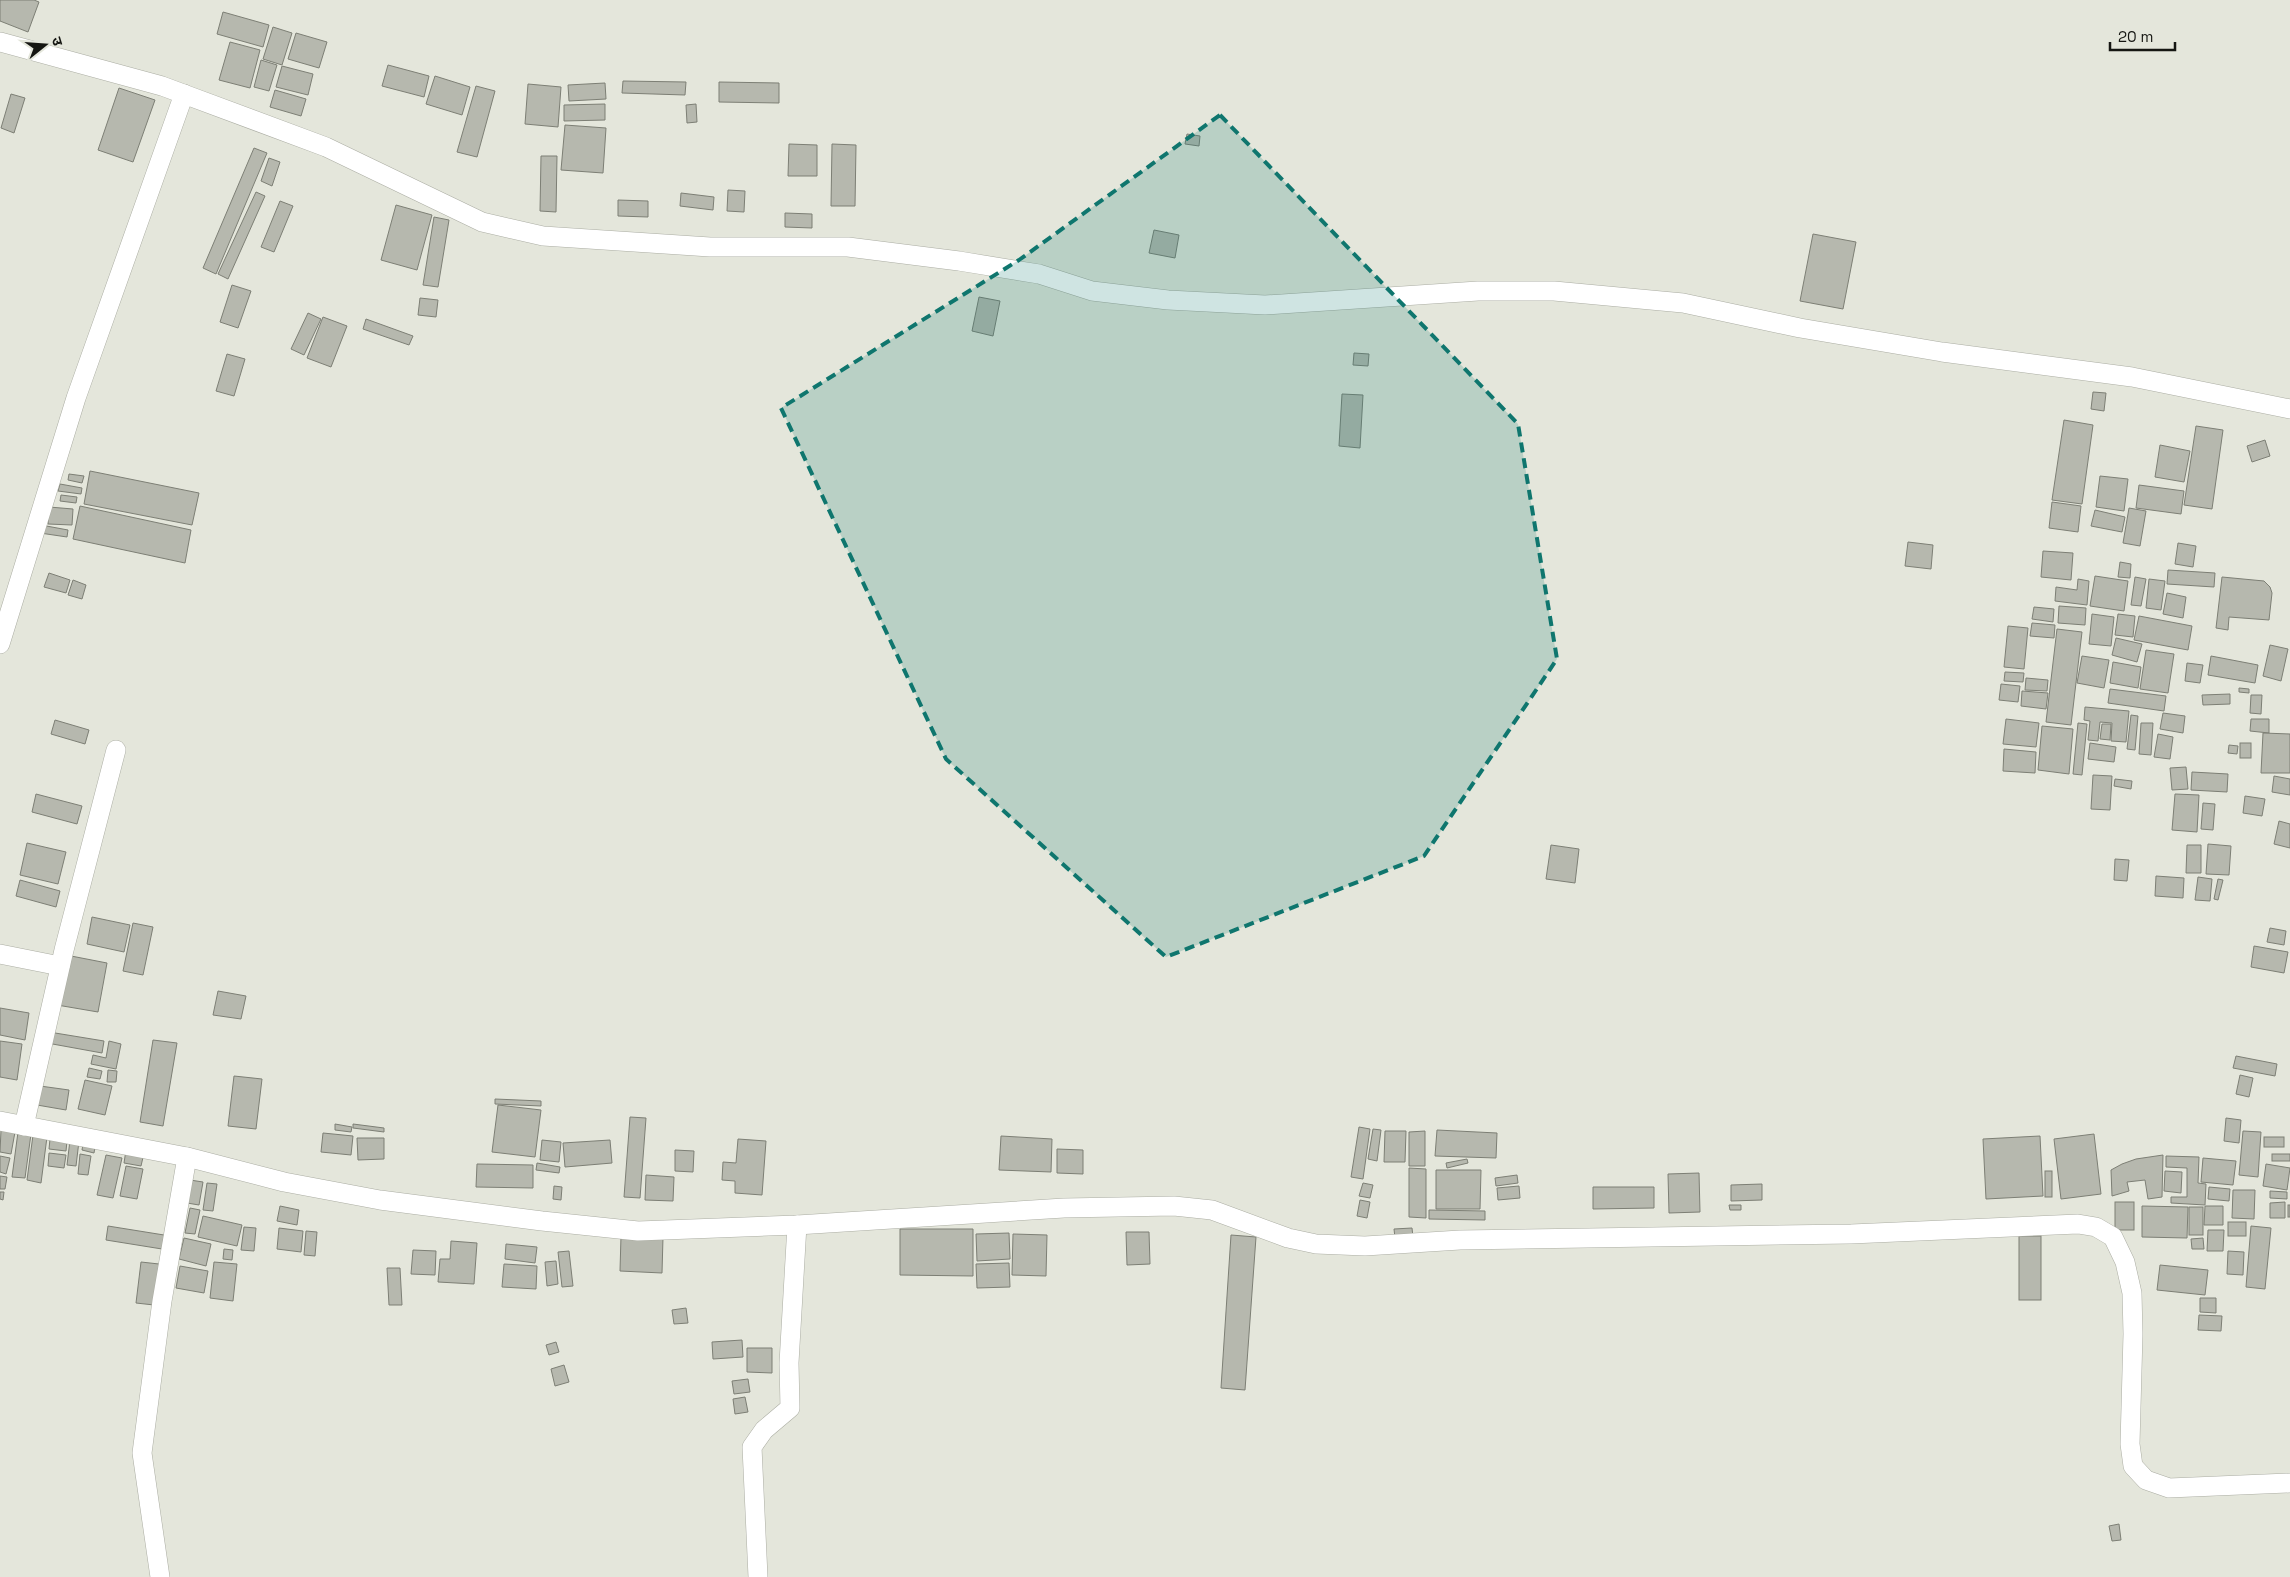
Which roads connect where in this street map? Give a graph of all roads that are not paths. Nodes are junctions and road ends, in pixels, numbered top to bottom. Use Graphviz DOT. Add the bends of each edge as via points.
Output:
graph roads {
  1 [pos="0,42"];
  2 [pos="184,94"];
  3 [pos="2290,409"];
  4 [pos="0,644"];
  5 [pos="116,750"];
  6 [pos="0,954"];
  7 [pos="60,966"];
  8 [pos="0,1121"];
  9 [pos="24,1126"];
  10 [pos="187,1158"];
  11 [pos="797,1225"];
  12 [pos="2290,1483"];
  13 [pos="160,1577"];
  14 [pos="758,1577"];
  1 -- 2 [label="street"];
  2 -- 3 [label="street" via="326,147 482,222 543,236 710,247 848,247 1039,274 1092,291 1168,300 1265,305 1478,291 1554,291 1683,303 1800,328 1982,358 2132,378"];
  2 -- 4 [label="street" via="76,398"];
  5 -- 7 [label="street"];
  6 -- 7 [label="street"];
  7 -- 9 [label="street"];
  8 -- 9 [label="street"];
  9 -- 10 [label="street"];
  10 -- 11 [label="street" via="284,1182 380,1200 542,1221 638,1231"];
  10 -- 13 [label="street" via="162,1301 142,1452"];
  11 -- 12 [label="street" via="1054,1209 1174,1206 1212,1210 1288,1238 1316,1244 1365,1246 1460,1240 1851,1234 2078,1224 2096,1227 2113,1237 2126,1262 2132,1293 2130,1444 2133,1466 2146,1480 2169,1488"];
  11 -- 14 [label="street" via="789,1363 790,1408 764,1430 752,1447"];
}
